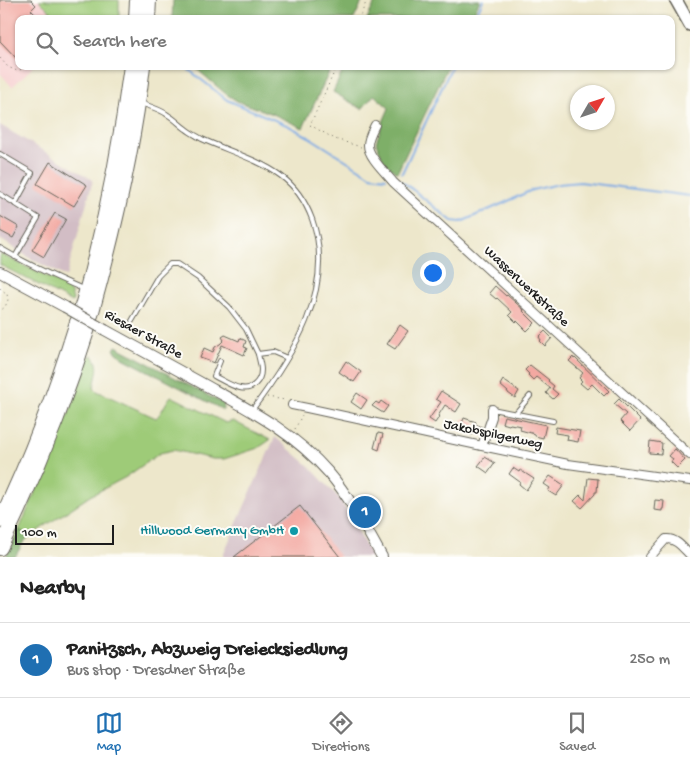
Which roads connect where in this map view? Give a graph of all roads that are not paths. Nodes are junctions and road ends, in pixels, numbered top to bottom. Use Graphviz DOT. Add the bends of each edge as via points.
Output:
graph roads {
  1 [pos="137,0"];
  2 [pos="150,0"];
  3 [pos="676,0"];
  4 [pos="136,15"];
  5 [pos="148,15"];
  6 [pos="690,25"];
  7 [pos="130,70"];
  8 [pos="142,70"];
  9 [pos="138,102"];
  10 [pos="375,125"];
  11 [pos="0,154"];
  12 [pos="0,194"];
  13 [pos="15,204"];
  14 [pos="0,248"];
  15 [pos="15,257"];
  16 [pos="0,272"];
  17 [pos="86,290"];
  18 [pos="84,319"];
  19 [pos="132,321"];
  20 [pos="258,354"];
  21 [pos="287,358"];
  22 [pos="220,362"];
  23 [pos="530,396"];
  24 [pos="292,406"];
  25 [pos="492,409"];
  26 [pos="252,410"];
  27 [pos="515,414"];
  28 [pos="553,421"];
  29 [pos="482,446"];
  30 [pos="690,455"];
  31 [pos="690,481"];
  32 [pos="0,521"];
  33 [pos="0,548"];
  34 [pos="690,554"];
  35 [pos="382,557"];
  36 [pos="650,557"];
  1 -- 4 [label="highway"];
  2 -- 5 [label="highway"];
  3 -- 6 [label="main road"];
  7 -- 17 [label="highway" via="112,184"];
  8 -- 9 [label="highway"];
  9 -- 18 [label="highway" via="116,223"];
  9 -- 21 [label="lane" via="168,114 201,138 282,176 307,206 317,232 318,281 310,315"];
  10 -- 30 [label="street, Wasserwerkstraße" via="368,150 394,182"];
  11 -- 13 [label="lane" via="32,173"];
  12 -- 13 [label="lane"];
  13 -- 15 [label="lane" via="38,218"];
  14 -- 15 [label="lane"];
  15 -- 17 [label="lane"];
  16 -- 26 [label="main road, Riesaer Straße, bridge"];
  17 -- 18 [label="highway"];
  18 -- 32 [label="highway"];
  18 -- 33 [label="highway" via="79,357 53,428"];
  19 -- 20 [label="lane" via="158,276 170,264 177,264 198,278 229,307 246,329"];
  20 -- 21 [label="lane" via="273,352"];
  20 -- 22 [label="lane" via="261,375 250,388 239,388 214,376"];
  21 -- 26 [label="lane"];
  23 -- 27 [label="lane"];
  24 -- 29 [label="street, Jakobspilgerweg"];
  25 -- 27 [label="lane"];
  25 -- 29 [label="street"];
  26 -- 35 [label="main road, Riesaer Straße" via="291,436 330,474"];
  27 -- 28 [label="lane"];
  29 -- 31 [label="street, Jakobspilgerweg" via="584,467"];
  34 -- 36 [label="street" via="670,538"];
}
